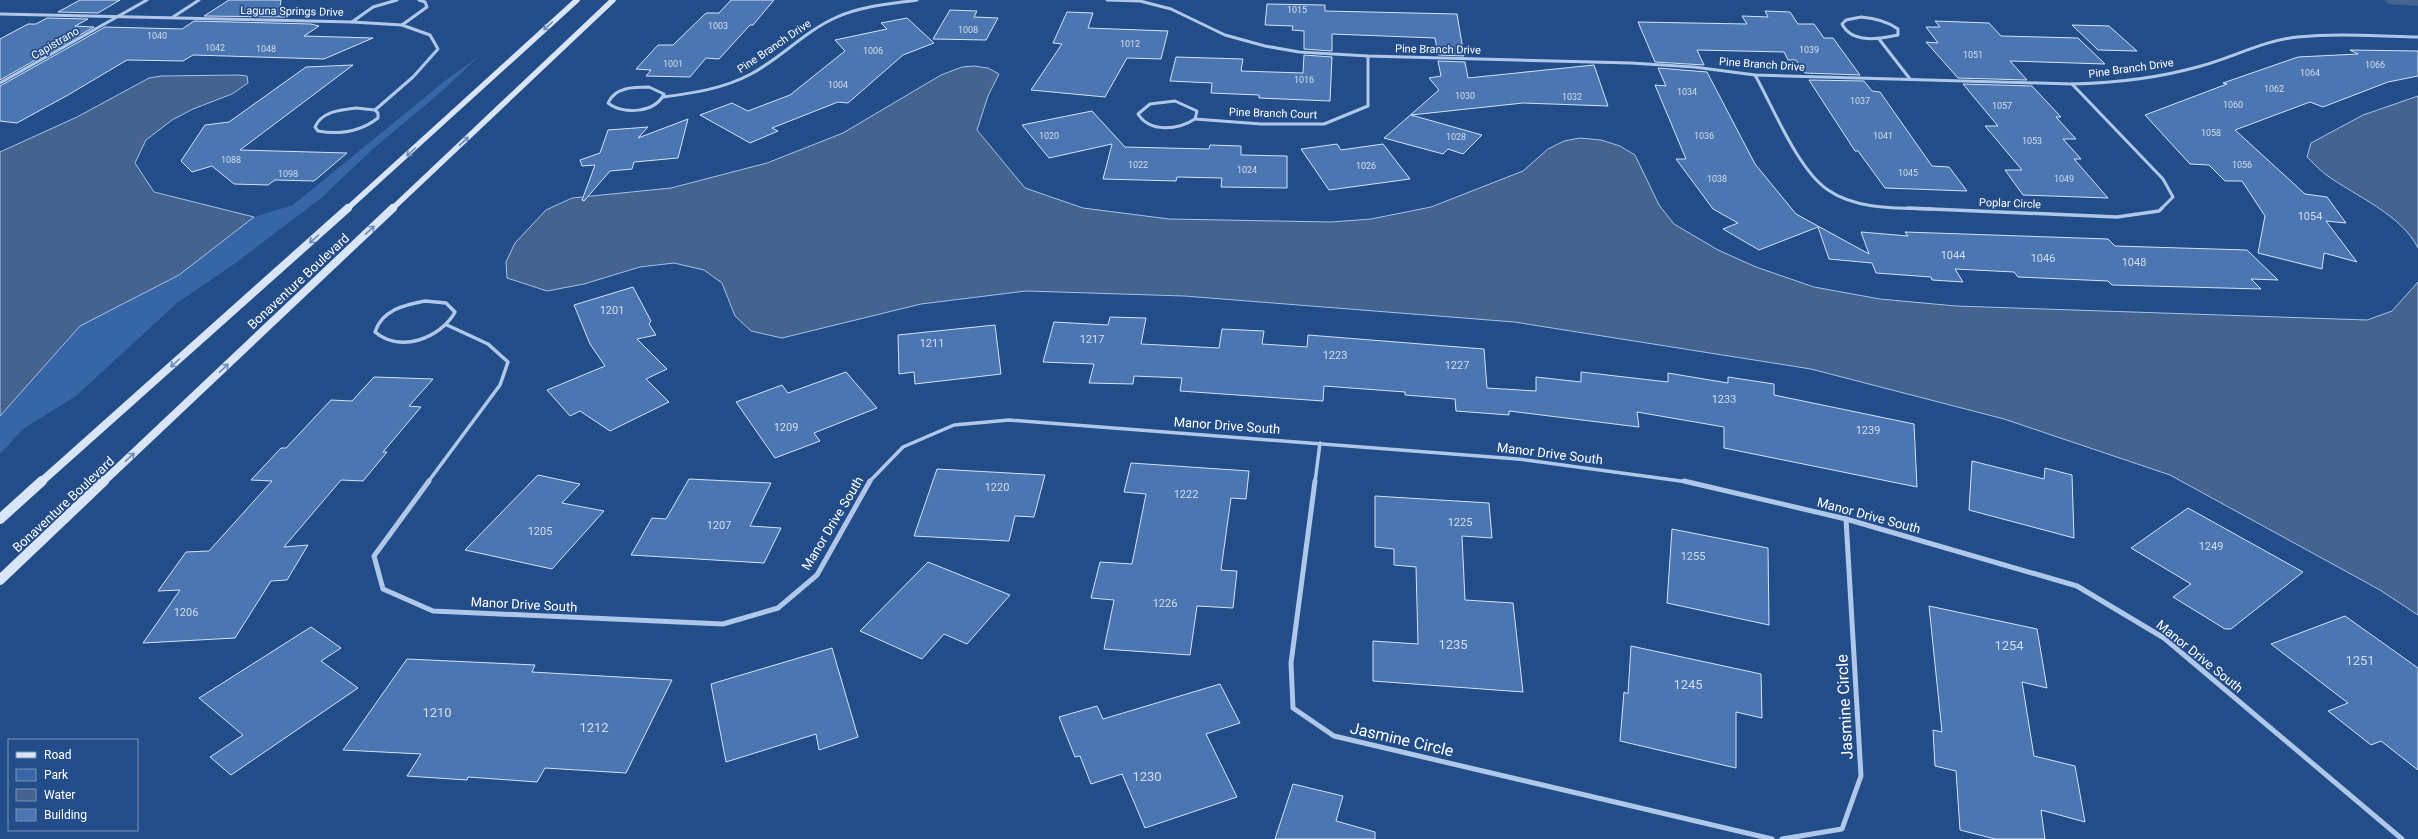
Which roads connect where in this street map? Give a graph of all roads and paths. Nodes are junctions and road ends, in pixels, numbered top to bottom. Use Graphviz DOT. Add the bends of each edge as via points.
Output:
graph roads {
  1 [pos="147,0"];
  2 [pos="199,0"];
  3 [pos="397,0"];
  4 [pos="420,0"];
  5 [pos="577,0"];
  6 [pos="613,0"];
  7 [pos="917,0"];
  8 [pos="1107,0"];
  9 [pos="0,14"];
  10 [pos="117,16"];
  11 [pos="173,18"];
  12 [pos="352,22"];
  13 [pos="402,25"];
  14 [pos="2418,37"];
  15 [pos="1879,39"];
  16 [pos="1368,56"];
  17 [pos="1755,75"];
  18 [pos="1910,79"];
  19 [pos="0,83"];
  20 [pos="2072,84"];
  21 [pos="663,97"];
  22 [pos="375,110"];
  23 [pos="1196,119"];
  24 [pos="447,326"];
  25 [pos="1320,443"];
  26 [pos="0,519"];
  27 [pos="1846,519"];
  28 [pos="0,580"];
  29 [pos="1772,839"];
  30 [pos="1782,839"];
  31 [pos="2402,839"];
  1 -- 10 [label="street, Capistrano"];
  2 -- 11 [label="street"];
  3 -- 12 [label="street" via="374,8"];
  4 -- 13 [label="street" via="425,2 426,7"];
  5 -- 26 [label="main road, Bonaventure Boulevard, one-way"];
  28 -- 6 [label="main road, Bonaventure Boulevard, one-way"];
  7 -- 21 [label="street, Pine Branch Drive" via="873,7 830,20 800,37 771,62 740,80 717,88"];
  8 -- 16 [label="street, Pine Branch Drive" via="1140,2 1171,9 1225,35 1265,46 1299,52"];
  9 -- 10 [label="street, Laguna Springs Drive"];
  10 -- 11 [label="street, Laguna Springs Drive"];
  10 -- 19 [label="street, Capistrano"];
  11 -- 12 [label="street, Laguna Springs Drive"];
  12 -- 13 [label="street, Laguna Springs Drive"];
  13 -- 22 [label="street, Laguna Springs Drive" via="430,35 438,49 413,77"];
  14 -- 20 [label="street, Pine Branch Drive" via="2296,37 2253,46 2202,66 2157,76 2108,83"];
  15 -- 15 [label="street" via="1898,35 1898,29 1880,20 1862,17 1848,19 1842,24 1846,31 1853,34"];
  15 -- 18 [label="street"];
  16 -- 17 [label="street, Pine Branch Drive" via="1631,63 1694,67"];
  16 -- 23 [label="street, Pine Branch Court" via="1368,106 1324,124 1261,124"];
  17 -- 18 [label="street, Pine Branch Drive"];
  17 -- 20 [label="street, Poplar Circle" via="1812,177 1828,190 1851,201 1881,207 2117,217 2159,211 2173,197 2163,179"];
  18 -- 20 [label="street, Pine Branch Drive"];
  21 -- 21 [label="street, Pine Branch Drive" via="661,91 656,88 633,88 612,96 608,104 615,109 639,110 655,104"];
  22 -- 22 [label="street, Laguna Springs Drive" via="356,108 332,113 322,118 315,127 318,131 327,133 356,130 378,118"];
  23 -- 23 [label="street, Pine Branch Court" via="1197,111 1179,102 1152,103 1138,114 1143,122 1166,128 1184,126"];
  24 -- 24 [label="street" via="455,312 452,307 446,303 425,301 389,312 378,322 375,332 386,341 398,342 425,337"];
  24 -- 25 [label="street, Manor Drive South" via="488,344 508,362 500,385 374,556 383,589 433,611 723,624 778,608 817,575 871,479 903,447 954,425 1009,420"];
  25 -- 27 [label="street, Manor Drive South" via="1518,459 1679,480"];
  25 -- 29 [label="street, Jasmine Circle" via="1291,663 1294,708 1334,736"];
  27 -- 30 [label="street, Jasmine Circle" via="1861,776 1842,829"];
  27 -- 31 [label="street, Manor Drive South" via="2077,586 2164,638"];
}
